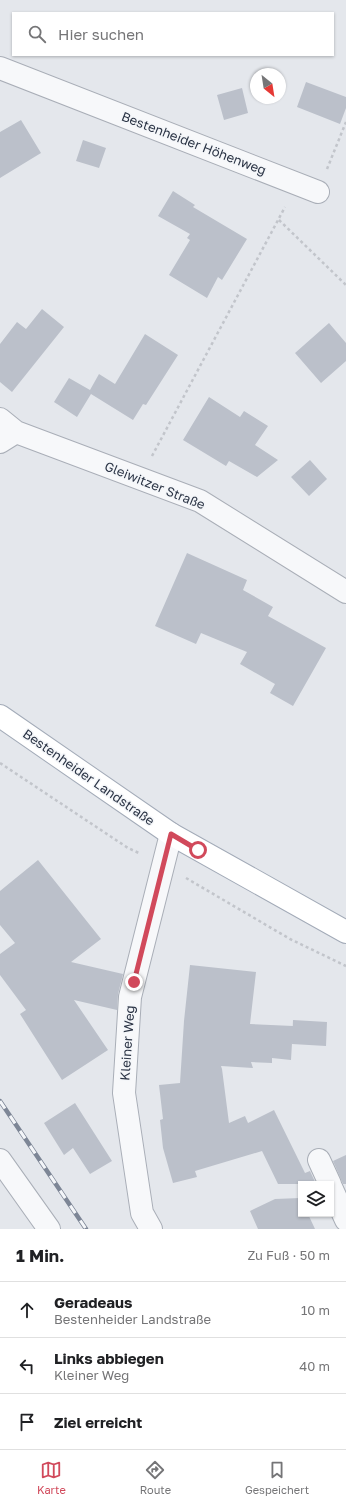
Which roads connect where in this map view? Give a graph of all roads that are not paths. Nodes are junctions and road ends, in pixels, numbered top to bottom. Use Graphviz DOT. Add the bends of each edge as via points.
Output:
graph roads {
  1 [pos="0,68"];
  2 [pos="318,192"];
  3 [pos="6,431"];
  4 [pos="346,592"];
  5 [pos="0,716"];
  6 [pos="171,834"];
  7 [pos="346,932"];
  8 [pos="0,1160"];
  9 [pos="319,1160"];
  10 [pos="329,1181"];
  11 [pos="334,1194"];
  12 [pos="346,1220"];
  13 [pos="49,1229"];
  14 [pos="151,1229"];
  1 -- 2 [label="street, Bestenheider Höhenweg"];
  3 -- 4 [label="street, Gleiwitzer Straße" via="200,501"];
  5 -- 6 [label="main road, Bestenheider Landstraße"];
  6 -- 7 [label="main road, Bestenheider Landstraße"];
  6 -- 14 [label="street, Kleiner Weg" via="130,997 124,1093 142,1213"];
  8 -- 13 [label="street"];
  9 -- 10 [label="street"];
  11 -- 12 [label="street"];
}
